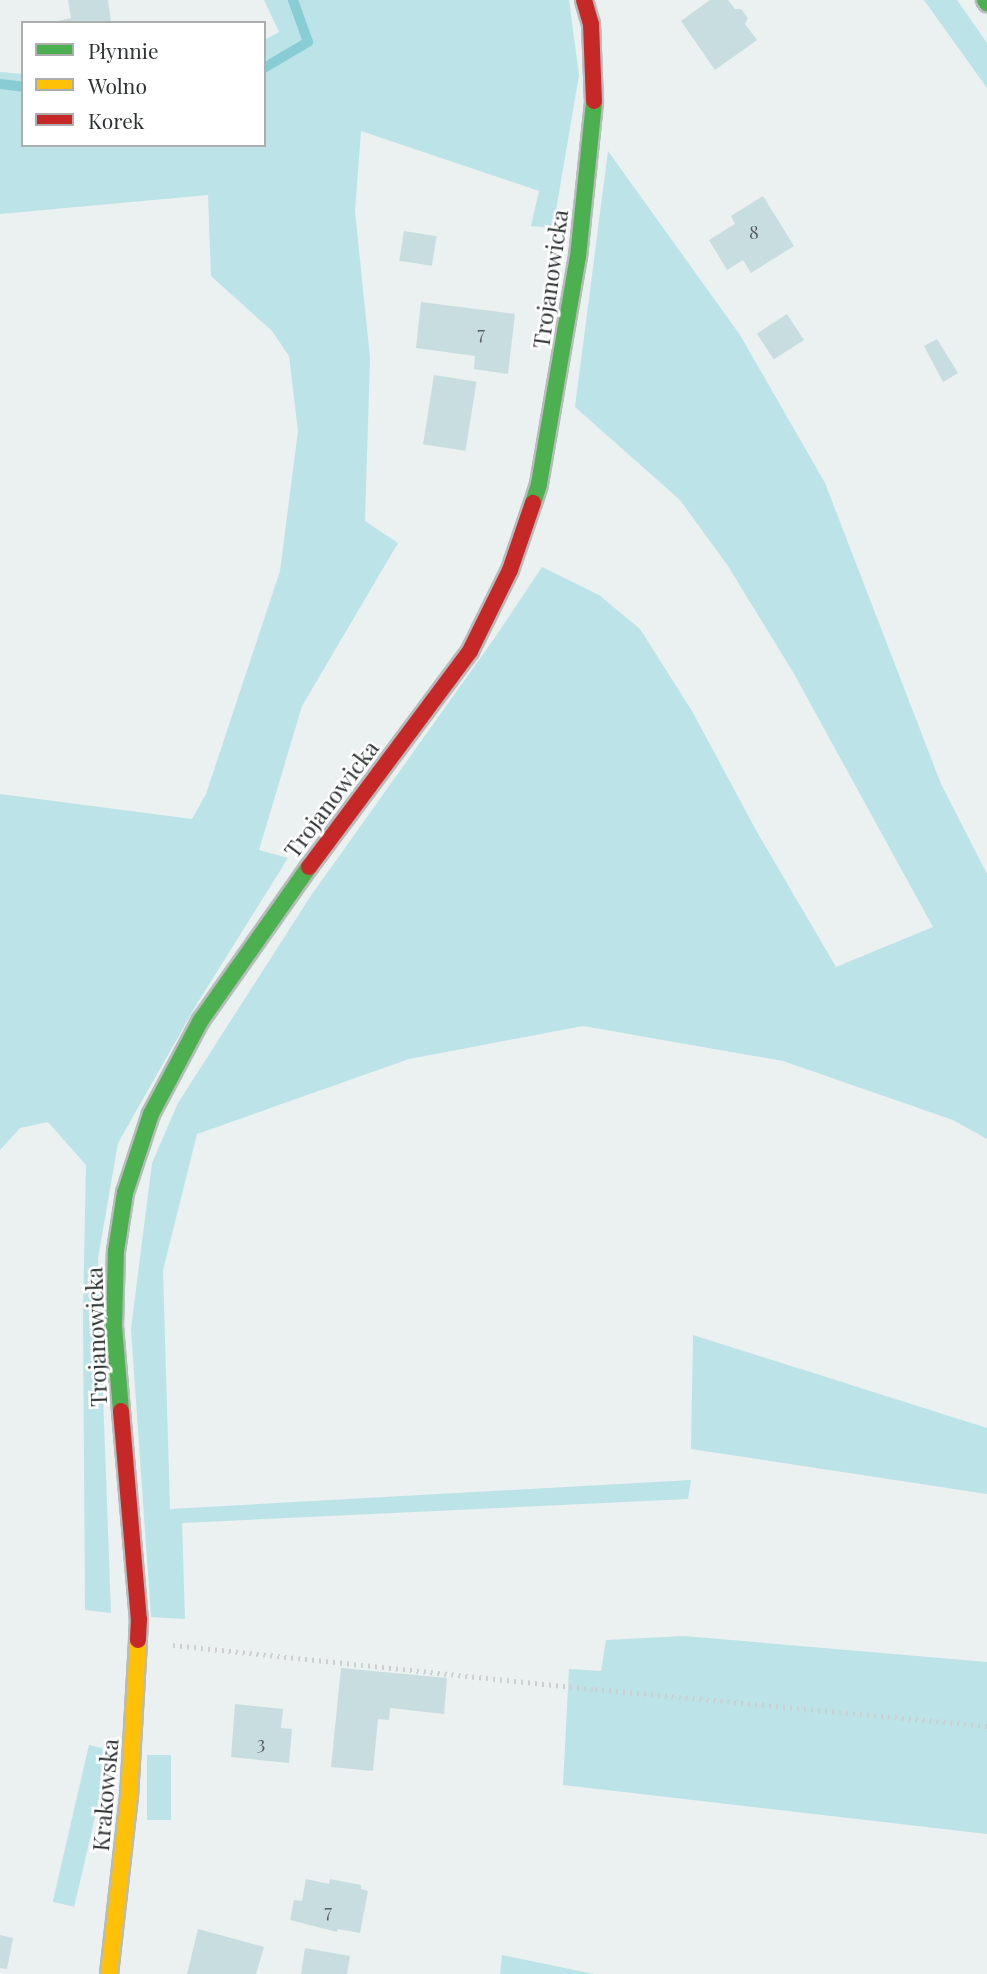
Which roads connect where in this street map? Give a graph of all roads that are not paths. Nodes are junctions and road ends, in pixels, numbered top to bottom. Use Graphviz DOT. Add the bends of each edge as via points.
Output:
graph roads {
  1 [pos="584,0"];
  2 [pos="139,1619"];
  3 [pos="109,1974"];
  1 -- 2 [label="street, Trojanowicka" via="591,24 594,99 578,257 539,484 510,570 470,651 265,926 201,1020 151,1114 125,1193 116,1251 114,1326"];
  2 -- 3 [label="street, Krakowska" via="130,1797"];
}
